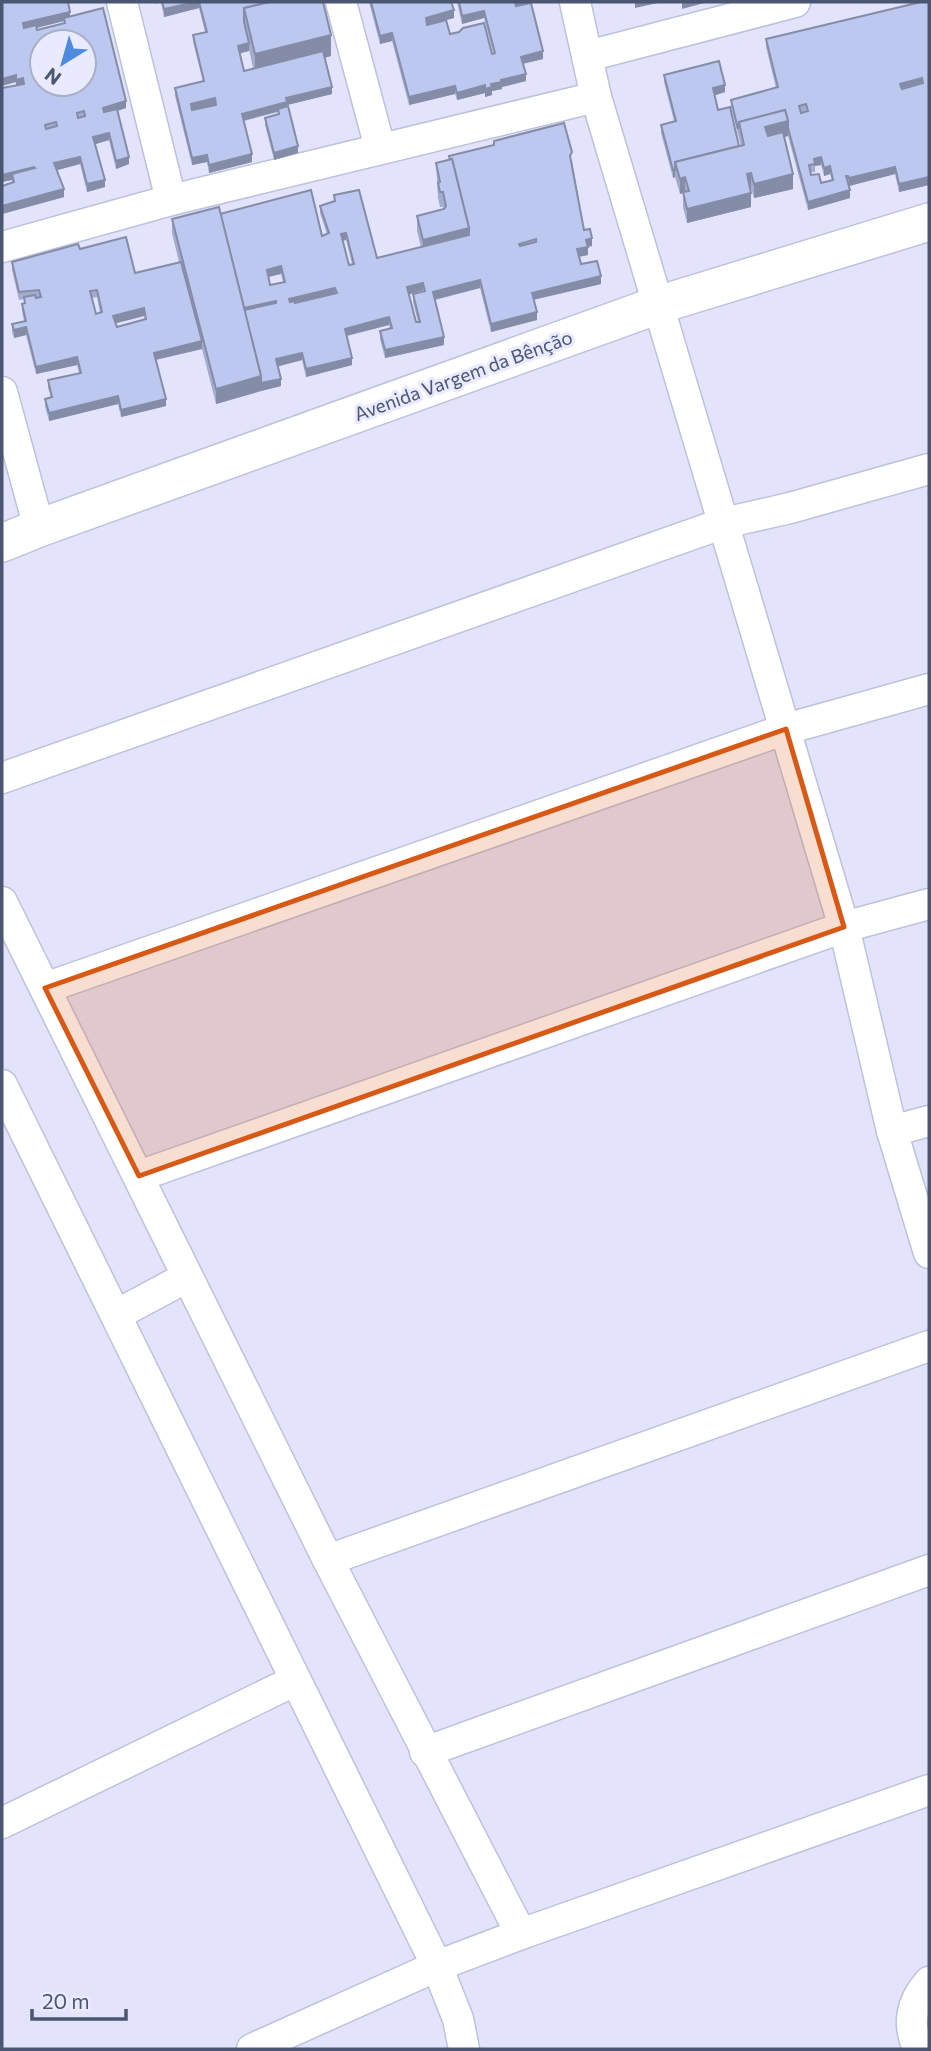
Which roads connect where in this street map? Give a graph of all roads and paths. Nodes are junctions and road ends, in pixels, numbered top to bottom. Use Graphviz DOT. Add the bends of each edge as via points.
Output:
graph roads {
  1 [pos="122,2"];
  2 [pos="341,2"];
  3 [pos="575,2"];
  4 [pos="794,2"];
  5 [pos="588,56"];
  6 [pos="596,97"];
  7 [pos="380,148"];
  8 [pos="171,200"];
  9 [pos="929,222"];
  10 [pos="2,247"];
  11 [pos="658,304"];
  12 [pos="2,393"];
  13 [pos="929,469"];
  14 [pos="724,523"];
  15 [pos="39,528"];
  16 [pos="2,544"];
  17 [pos="929,688"];
  18 [pos="786,729"];
  19 [pos="2,778"];
  20 [pos="2,902"];
  21 [pos="929,904"];
  22 [pos="844,927"];
  23 [pos="45,988"];
  24 [pos="2,1085"];
  25 [pos="929,1121"];
  26 [pos="892,1131"];
  27 [pos="139,1176"];
  28 [pos="929,1253"];
  29 [pos="187,1277"];
  30 [pos="116,1315"];
  31 [pos="929,1346"];
  32 [pos="328,1560"];
  33 [pos="929,1570"];
  34 [pos="294,1681"];
  35 [pos="425,1752"];
  36 [pos="929,1790"];
  37 [pos="2,1823"];
  38 [pos="521,1934"];
  39 [pos="437,1966"];
  40 [pos="929,1982"];
  41 [pos="252,2049"];
  42 [pos="464,2049"];
  43 [pos="918,2049"];
  1 -- 8 [label="street"];
  2 -- 7 [label="street"];
  3 -- 5 [label="street"];
  4 -- 5 [label="street"];
  5 -- 6 [label="street"];
  6 -- 7 [label="street"];
  6 -- 11 [label="street"];
  7 -- 8 [label="street"];
  8 -- 10 [label="street"];
  9 -- 11 [label="street, Avenida Vargem da Bênção"];
  11 -- 14 [label="street"];
  11 -- 15 [label="street, Avenida Vargem da Bênção"];
  12 -- 15 [label="street"];
  13 -- 14 [label="street"];
  14 -- 18 [label="street"];
  14 -- 19 [label="street"];
  15 -- 16 [label="street, Avenida Vargem da Bênção"];
  17 -- 18 [label="street"];
  18 -- 22 [label="street"];
  18 -- 23 [label="street"];
  20 -- 23 [label="street"];
  21 -- 22 [label="street"];
  22 -- 26 [label="street"];
  22 -- 27 [label="street"];
  23 -- 27 [label="street"];
  24 -- 30 [label="street"];
  25 -- 26 [label="street"];
  26 -- 28 [label="street"];
  27 -- 29 [label="street"];
  29 -- 30 [label="street"];
  29 -- 32 [label="street"];
  30 -- 34 [label="street"];
  31 -- 32 [label="street"];
  32 -- 35 [label="street"];
  33 -- 35 [label="street"];
  34 -- 37 [label="street"];
  34 -- 39 [label="street"];
  35 -- 38 [label="street"];
  36 -- 38 [label="street"];
  38 -- 39 [label="street"];
  39 -- 41 [label="street"];
  39 -- 42 [label="street" via="458,2019"];
  40 -- 43 [label="street" via="911,2014"];
}
